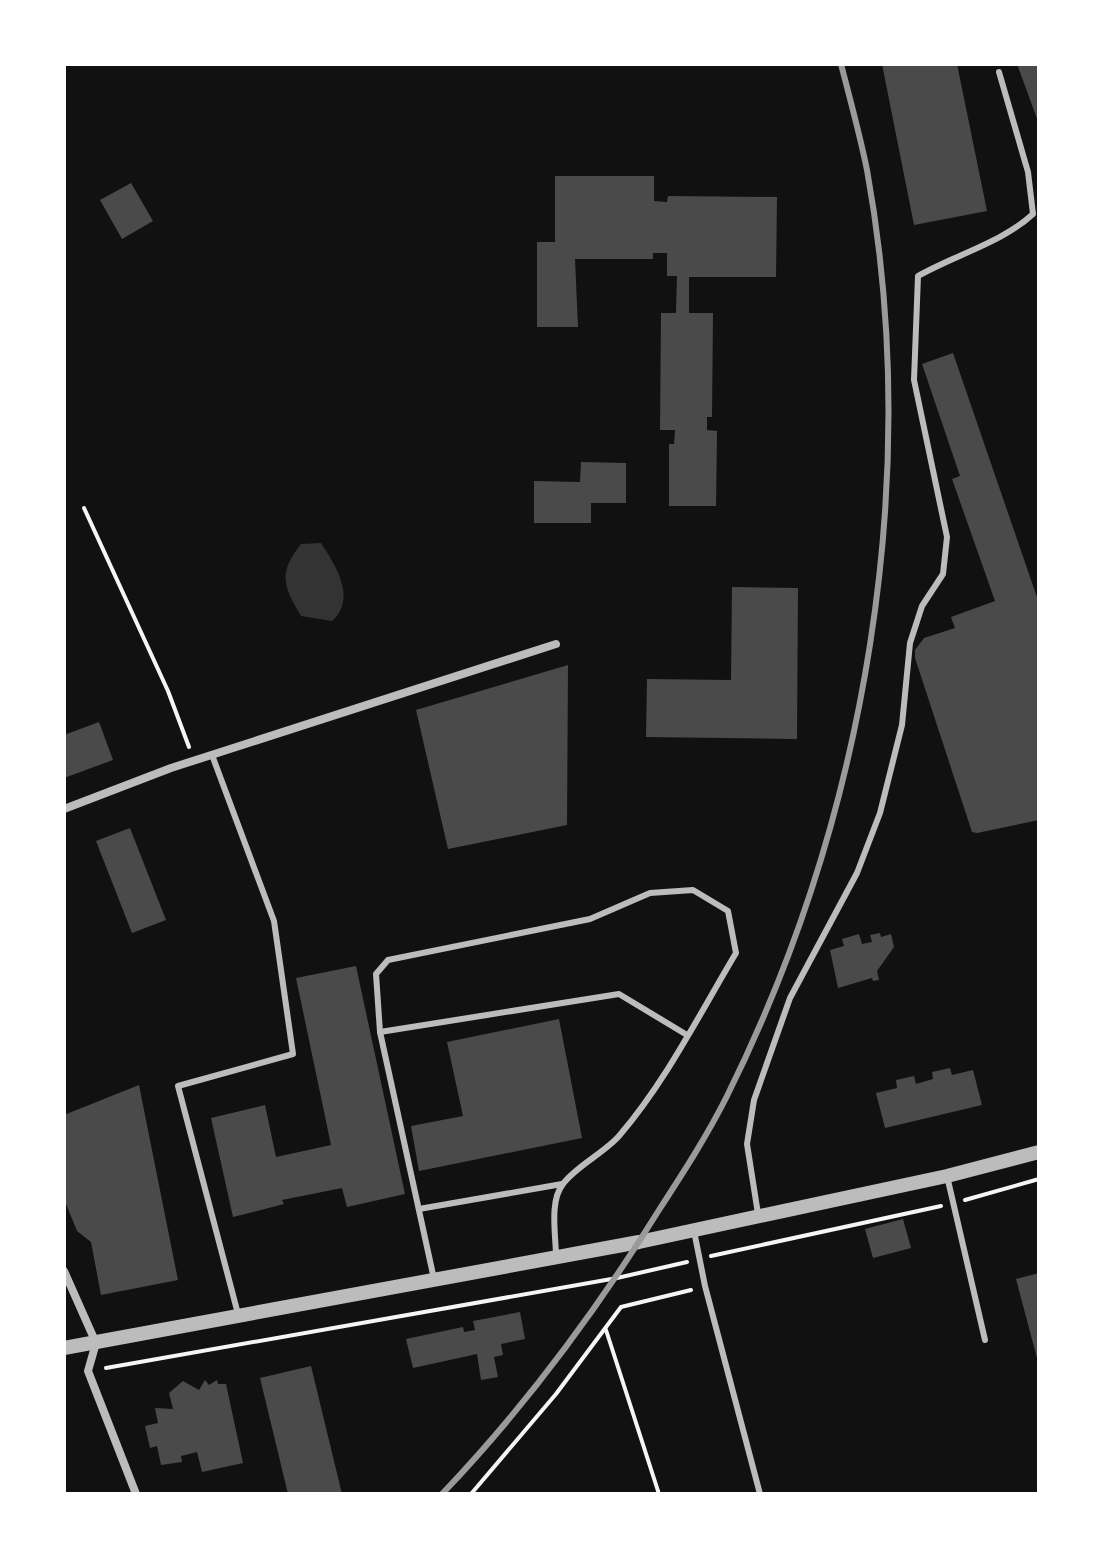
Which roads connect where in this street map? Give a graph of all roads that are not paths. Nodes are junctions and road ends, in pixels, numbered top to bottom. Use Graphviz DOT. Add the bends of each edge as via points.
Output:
graph roads {
  1 [pos="999,72"];
  2 [pos="1039,214"];
  3 [pos="1029,218"];
  4 [pos="556,644"];
  5 [pos="212,755"];
  6 [pos="64,809"];
  7 [pos="380,1032"];
  8 [pos="687,1035"];
  9 [pos="1039,1152"];
  10 [pos="947,1176"];
  11 [pos="562,1184"];
  12 [pos="419,1209"];
  13 [pos="759,1218"];
  14 [pos="694,1231"];
  15 [pos="556,1257"];
  16 [pos="64,1271"];
  17 [pos="434,1280"];
  18 [pos="239,1317"];
  19 [pos="985,1340"];
  20 [pos="96,1343"];
  21 [pos="64,1348"];
  22 [pos="136,1494"];
  23 [pos="760,1494"];
  1 -- 3 [label="lane" via="1028,172 1033,214"];
  2 -- 3 [label="lane"];
  3 -- 13 [label="lane" via="1015,231 918,276 914,380 947,537 943,574 922,606 910,643 902,725 880,813 857,873 790,998 754,1100 747,1144"];
  4 -- 5 [label="street"];
  5 -- 6 [label="street"];
  5 -- 18 [label="lane" via="274,921 293,1054 178,1086"];
  7 -- 8 [label="lane" via="619,994"];
  7 -- 8 [label="lane" via="376,974 388,960 590,919 650,893 693,890 728,911 736,953"];
  7 -- 12 [label="lane"];
  8 -- 11 [label="lane" via="617,1139"];
  9 -- 10 [label="street"];
  10 -- 13 [label="street"];
  10 -- 19 [label="lane"];
  11 -- 12 [label="lane"];
  11 -- 15 [label="lane" via="556,1202"];
  12 -- 17 [label="lane"];
  13 -- 14 [label="street"];
  14 -- 15 [label="street"];
  14 -- 23 [label="lane"];
  15 -- 17 [label="street"];
  16 -- 20 [label="street"];
  17 -- 18 [label="street"];
  18 -- 20 [label="street"];
  20 -- 21 [label="street"];
  20 -- 22 [label="street" via="88,1371"];
}
